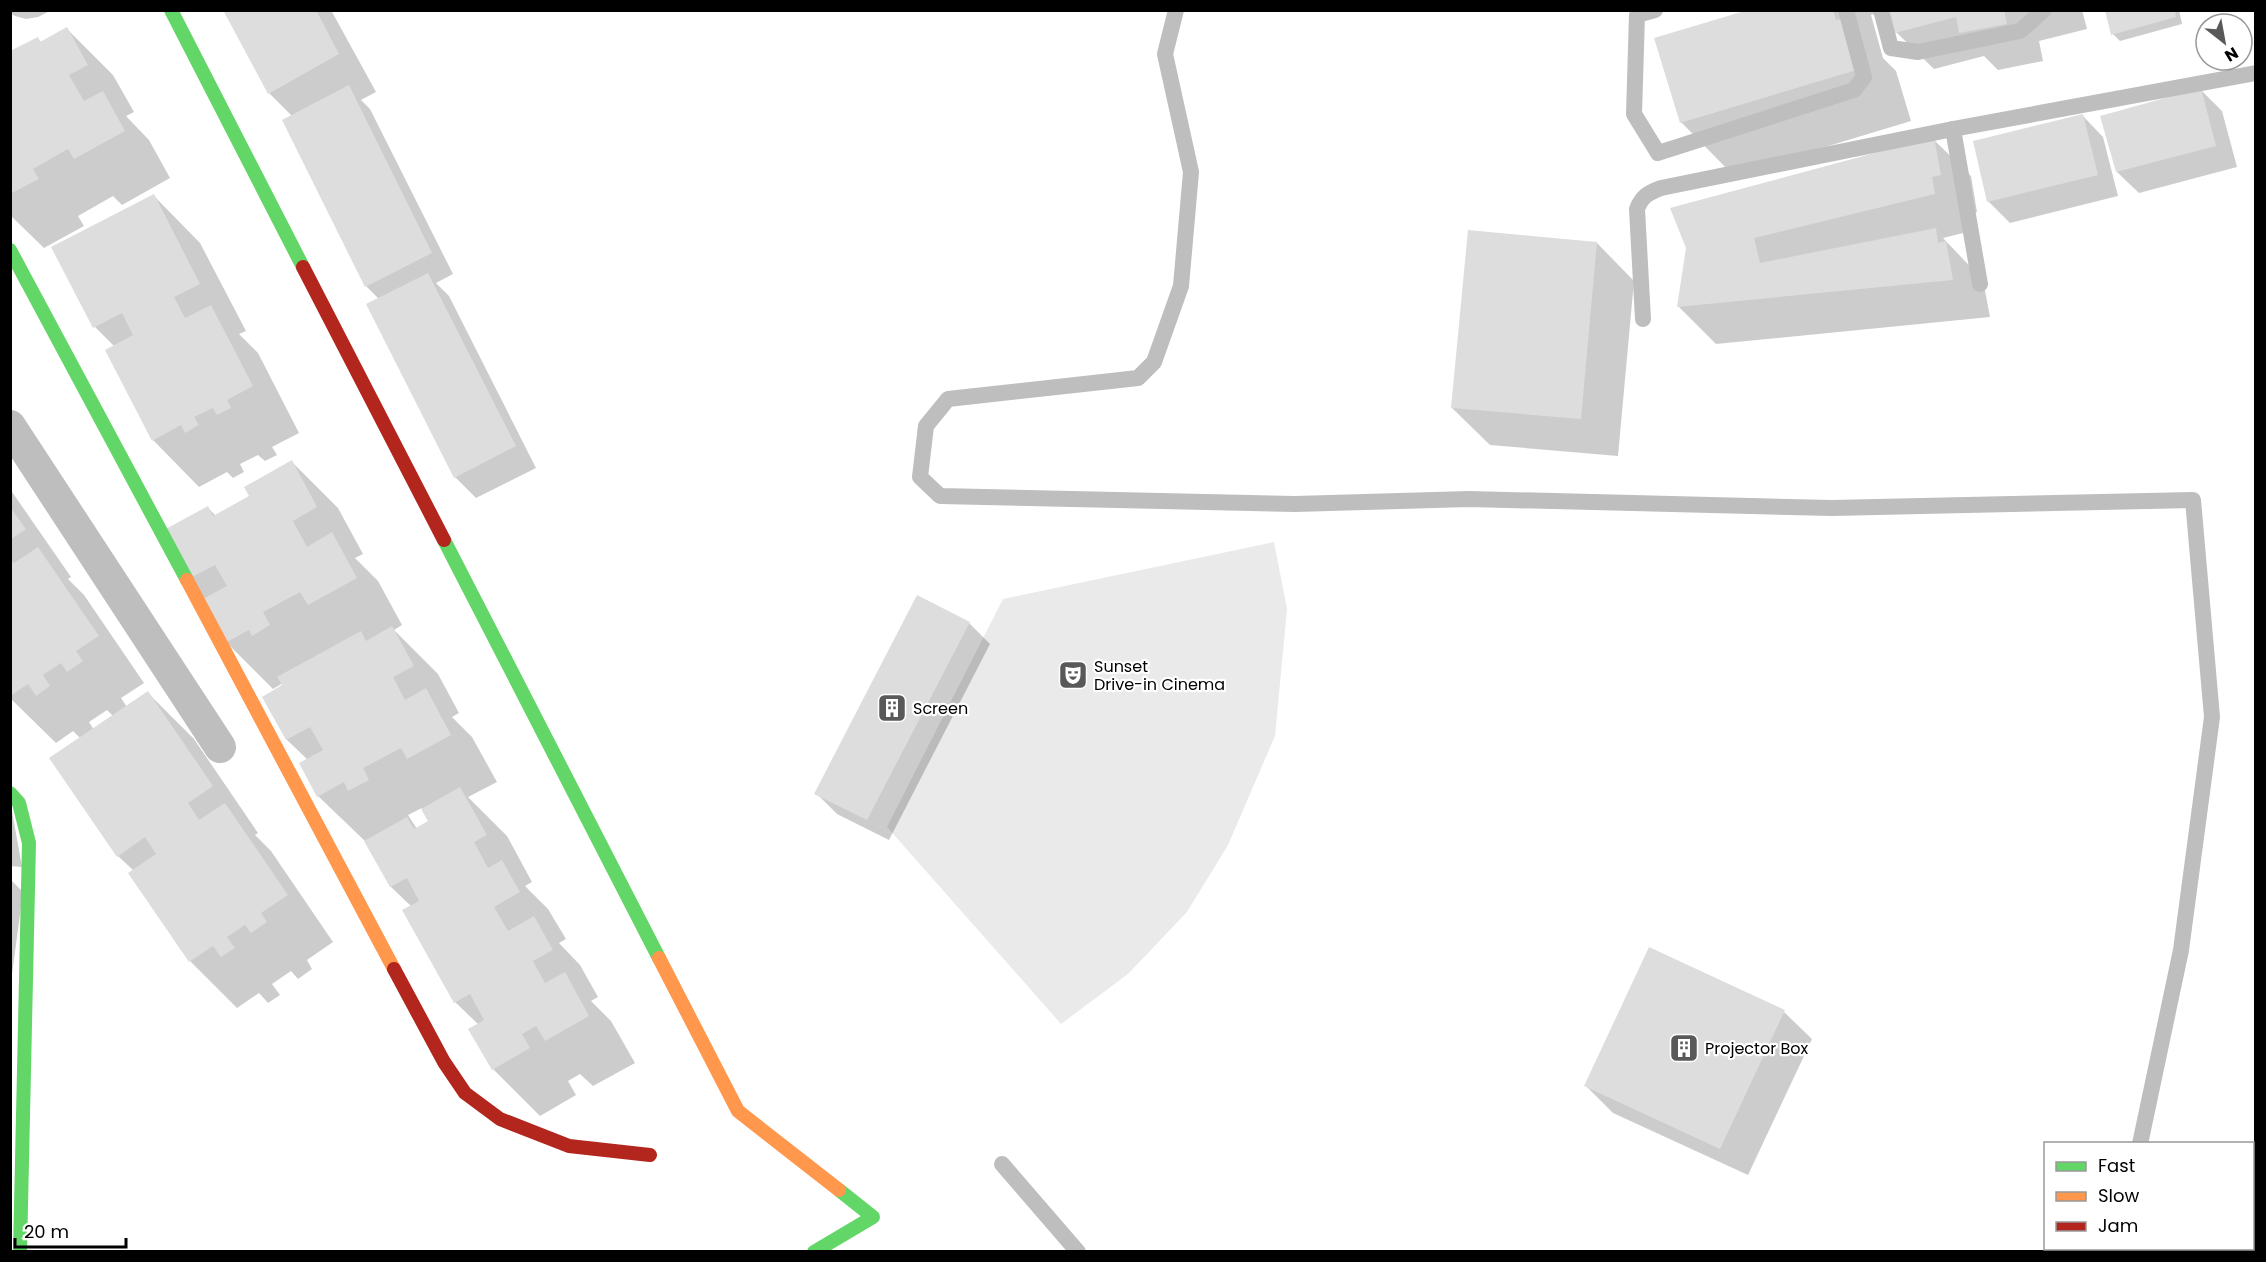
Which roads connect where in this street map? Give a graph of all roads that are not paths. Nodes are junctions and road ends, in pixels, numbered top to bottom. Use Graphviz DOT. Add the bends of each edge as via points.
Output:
graph roads {
  1 [pos="171,10"];
  2 [pos="1176,10"];
  3 [pos="1655,10"];
  4 [pos="1846,10"];
  5 [pos="1881,10"];
  6 [pos="2044,10"];
  7 [pos="2256,73"];
  8 [pos="1953,129"];
  9 [pos="10,250"];
  10 [pos="1980,284"];
  11 [pos="1643,319"];
  12 [pos="10,426"];
  13 [pos="220,747"];
  14 [pos="10,793"];
  15 [pos="2140,1142"];
  16 [pos="650,1155"];
  17 [pos="1002,1164"];
  18 [pos="20,1251"];
  19 [pos="814,1251"];
  20 [pos="1078,1251"];
  1 -- 19 [label="street" via="738,1111 873,1217"];
  2 -- 15 [label="lane" via="1165,54 1191,172 1181,286 1154,362 1138,378 948,399 926,426 920,477 940,496 1295,504 1469,499 1832,508 2193,500 2212,717 2181,950"];
  3 -- 4 [label="lane" via="1638,15 1634,114 1658,153 1854,90 1864,77"];
  5 -- 6 [label="lane" via="1891,48 1918,52 2020,31"];
  7 -- 8 [label="lane"];
  8 -- 10 [label="lane"];
  8 -- 11 [label="lane" via="1649,192 1637,209"];
  9 -- 16 [label="street" via="433,1041 465,1093 500,1119 569,1146"];
  12 -- 13 [label="street"];
  14 -- 18 [label="street" via="19,803 29,843"];
  17 -- 20 [label="lane"];
}
